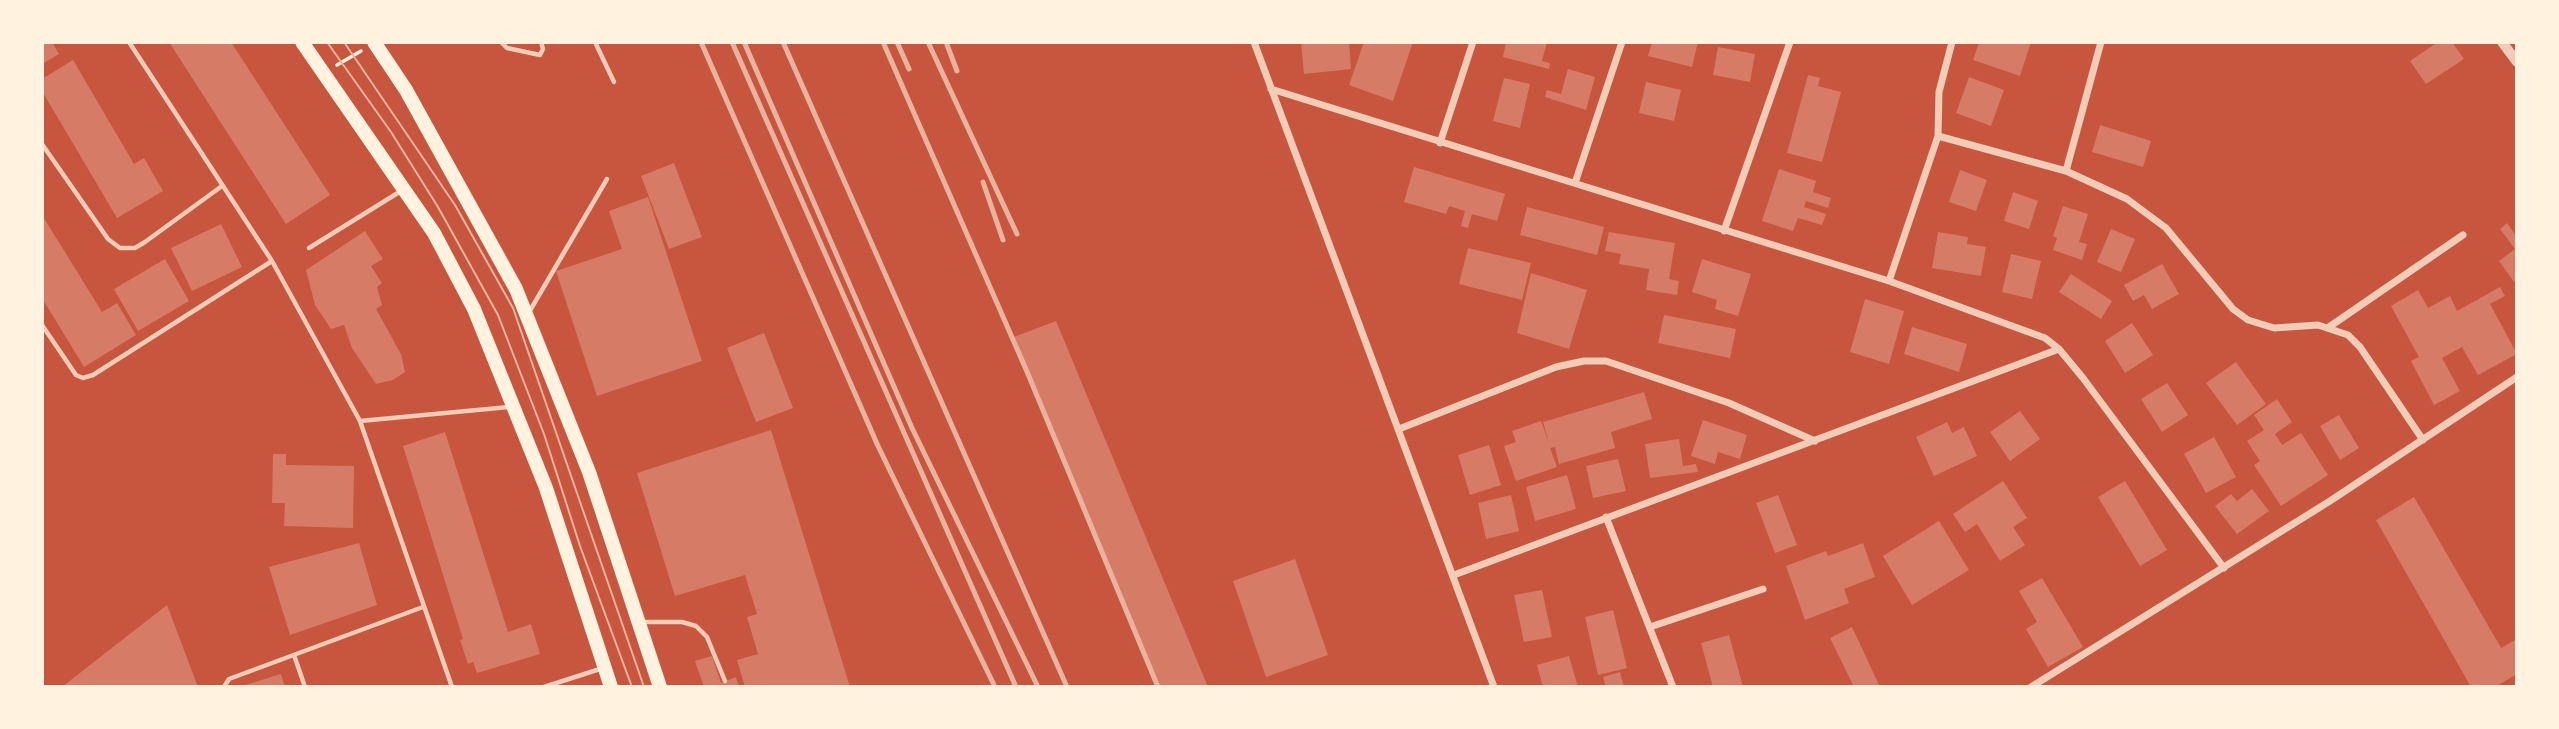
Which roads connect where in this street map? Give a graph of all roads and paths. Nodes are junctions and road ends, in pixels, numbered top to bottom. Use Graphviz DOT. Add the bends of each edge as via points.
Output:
graph roads {
  1 [pos="129,42"];
  2 [pos="302,42"];
  3 [pos="501,42"];
  4 [pos="541,42"];
  5 [pos="595,42"];
  6 [pos="1254,42"];
  7 [pos="1473,42"];
  8 [pos="1622,42"];
  9 [pos="1790,42"];
  10 [pos="1952,42"];
  11 [pos="2101,42"];
  12 [pos="2502,42"];
  13 [pos="374,43"];
  14 [pos="2517,62"];
  15 [pos="323,73"];
  16 [pos="614,82"];
  17 [pos="1271,89"];
  18 [pos="1938,136"];
  19 [pos="1440,143"];
  20 [pos="42,144"];
  21 [pos="2066,171"];
  22 [pos="607,179"];
  23 [pos="1575,183"];
  24 [pos="222,186"];
  25 [pos="405,189"];
  26 [pos="1724,231"];
  27 [pos="2463,235"];
  28 [pos="309,248"];
  29 [pos="272,261"];
  30 [pos="1889,281"];
  31 [pos="527,316"];
  32 [pos="42,325"];
  33 [pos="2329,327"];
  34 [pos="2059,349"];
  35 [pos="2517,377"];
  36 [pos="513,407"];
  37 [pos="360,421"];
  38 [pos="1399,429"];
  39 [pos="2423,440"];
  40 [pos="1815,441"];
  41 [pos="1606,517"];
  42 [pos="2224,568"];
  43 [pos="1454,575"];
  44 [pos="1763,589"];
  45 [pos="423,607"];
  46 [pos="639,622"];
  47 [pos="1650,627"];
  48 [pos="294,655"];
  49 [pos="605,667"];
  50 [pos="725,681"];
  51 [pos="224,687"];
  52 [pos="305,687"];
  53 [pos="452,687"];
  54 [pos="544,687"];
  55 [pos="611,687"];
  56 [pos="660,687"];
  57 [pos="1494,687"];
  58 [pos="1673,687"];
  59 [pos="2031,687"];
  1 -- 24 [label="lane"];
  2 -- 15 [label="main road"];
  3 -- 4 [label="lane" via="540,55"];
  5 -- 16 [label="lane"];
  6 -- 17 [label="street"];
  7 -- 19 [label="street"];
  8 -- 23 [label="street"];
  9 -- 26 [label="street"];
  10 -- 18 [label="street" via="1939,92"];
  11 -- 21 [label="street"];
  12 -- 14 [label="street"];
  13 -- 15 [label="path"];
  13 -- 31 [label="main road" via="475,211"];
  15 -- 25 [label="main road"];
  17 -- 19 [label="street"];
  17 -- 38 [label="street"];
  18 -- 21 [label="street"];
  18 -- 30 [label="street"];
  19 -- 23 [label="street"];
  20 -- 24 [label="lane" via="107,239 120,248 135,248 145,242"];
  21 -- 33 [label="street" via="2148,213 2248,320 2274,328"];
  22 -- 31 [label="lane"];
  23 -- 26 [label="street"];
  24 -- 29 [label="lane"];
  25 -- 28 [label="lane"];
  25 -- 36 [label="main road" via="474,309"];
  26 -- 30 [label="street"];
  27 -- 33 [label="street"];
  29 -- 32 [label="lane" via="83,378 76,375"];
  29 -- 37 [label="lane"];
  30 -- 34 [label="street" via="2032,332"];
  31 -- 46 [label="main road" via="589,472"];
  33 -- 39 [label="street" via="2348,335 2360,347"];
  34 -- 40 [label="street"];
  34 -- 42 [label="street"];
  35 -- 39 [label="street"];
  36 -- 37 [label="lane"];
  36 -- 49 [label="main road" via="546,488"];
  37 -- 45 [label="lane"];
  38 -- 40 [label="street" via="1556,367 1606,360 1729,402"];
  38 -- 43 [label="street"];
  39 -- 42 [label="street"];
  40 -- 41 [label="street"];
  41 -- 43 [label="street"];
  41 -- 47 [label="street"];
  42 -- 59 [label="street"];
  43 -- 57 [label="street"];
  44 -- 47 [label="street"];
  45 -- 48 [label="lane"];
  45 -- 53 [label="lane"];
  46 -- 50 [label="lane" via="696,626 707,637"];
  46 -- 56 [label="main road"];
  47 -- 58 [label="street"];
  48 -- 51 [label="lane" via="229,679"];
  48 -- 52 [label="lane"];
  49 -- 54 [label="lane"];
  49 -- 55 [label="main road"];
}
